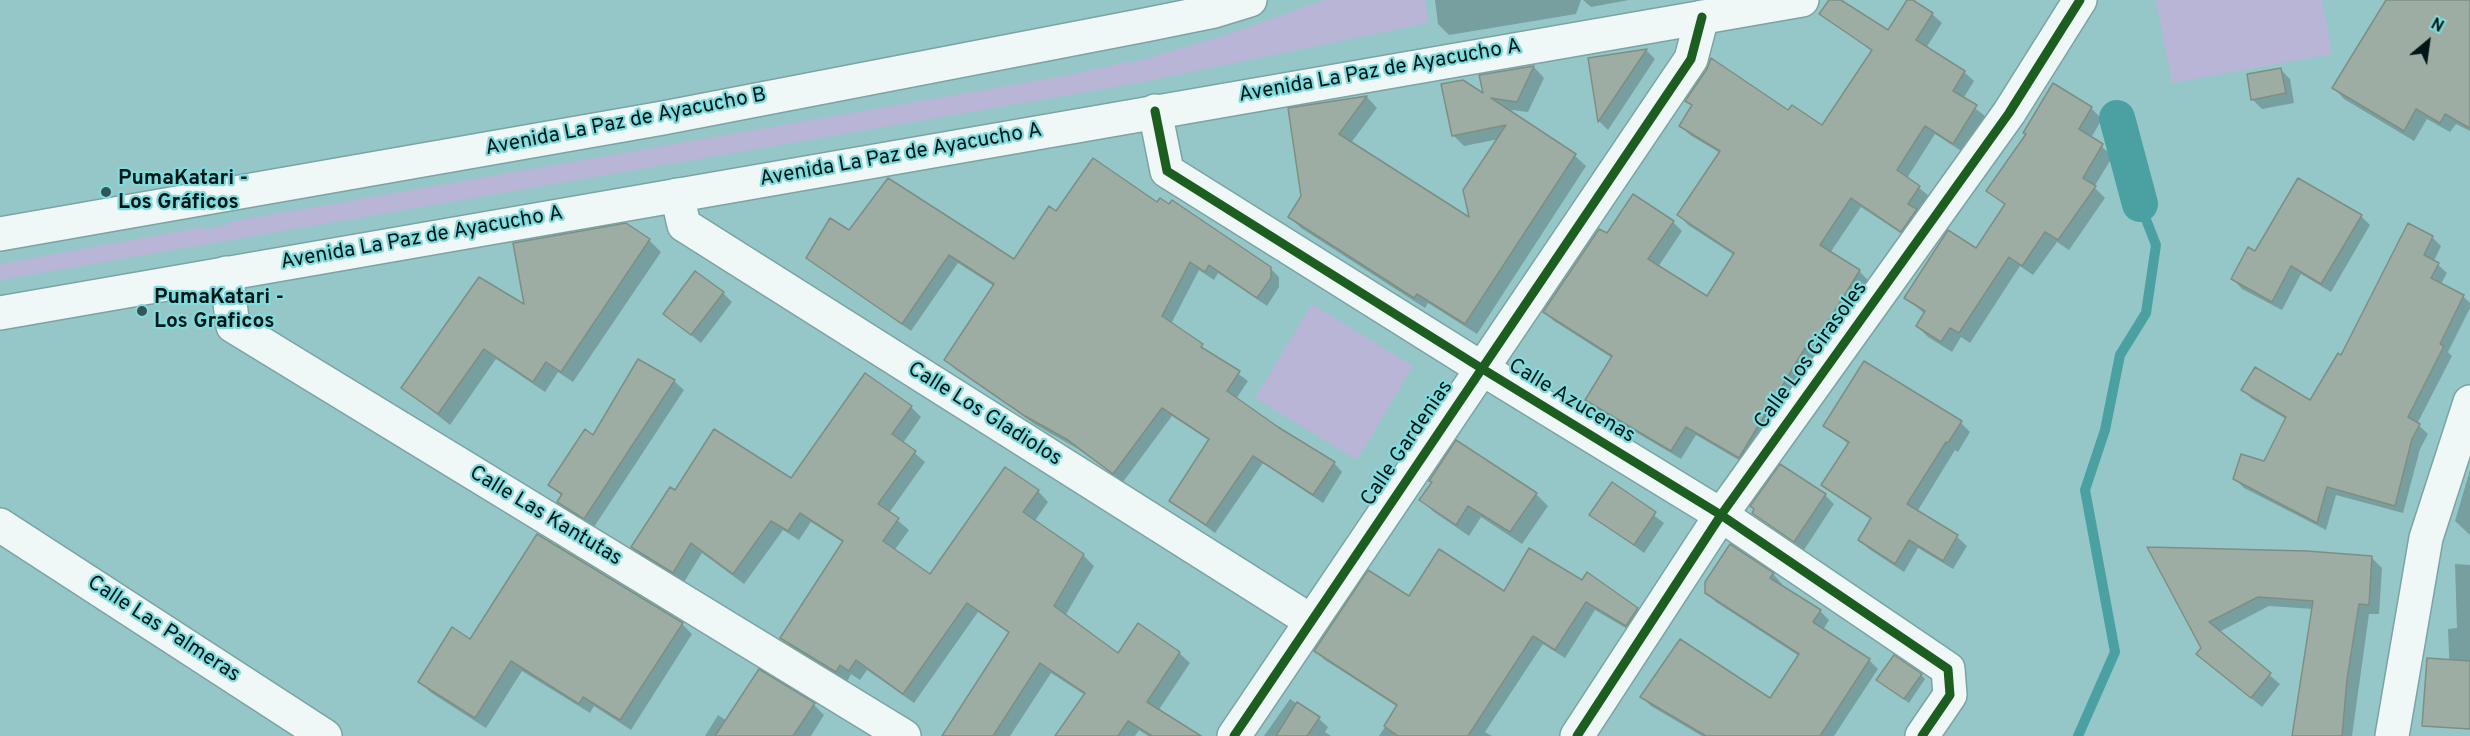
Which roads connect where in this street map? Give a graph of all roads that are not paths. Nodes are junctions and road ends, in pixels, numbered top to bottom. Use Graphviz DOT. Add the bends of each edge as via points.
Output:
graph roads {
  1 [pos="1250,0"];
  2 [pos="1802,0"];
  3 [pos="2080,0"];
  4 [pos="1702,17"];
  5 [pos="1155,111"];
  6 [pos="677,195"];
  7 [pos="0,234"];
  8 [pos="226,273"];
  9 [pos="0,313"];
  10 [pos="1481,368"];
  11 [pos="2470,402"];
  12 [pos="1721,515"];
  13 [pos="0,525"];
  14 [pos="1311,621"];
  15 [pos="325,736"];
  16 [pos="904,736"];
  17 [pos="1234,736"];
  18 [pos="1577,736"];
  19 [pos="1922,736"];
  20 [pos="2392,736"];
  1 -- 7 [label="street, Avenida La Paz de Ayacucho B" via="1145,26 663,118"];
  2 -- 4 [label="street, Avenida La Paz de Ayacucho A"];
  3 -- 12 [label="street, Calle Los Girasoles" via="2009,113"];
  4 -- 5 [label="street, Avenida La Paz de Ayacucho A"];
  4 -- 10 [label="street, Calle Gardenias" via="1691,59"];
  5 -- 6 [label="street, Avenida La Paz de Ayacucho A"];
  5 -- 10 [label="street, Calle Azucenas" via="1167,171"];
  6 -- 8 [label="street, Avenida La Paz de Ayacucho A"];
  6 -- 14 [label="street, Calle Los Gladiolos" via="684,225"];
  8 -- 9 [label="street, Avenida La Paz de Ayacucho A"];
  8 -- 16 [label="street, Calle Las Kantutas" via="233,326"];
  10 -- 12 [label="street, Calle Azucenas"];
  10 -- 14 [label="street, Calle Gardenias"];
  11 -- 20 [label="street" via="2426,538"];
  12 -- 18 [label="street, Calle Los Girasoles"];
  12 -- 19 [label="street, Calle Azucenas" via="1948,669 1950,695"];
  13 -- 15 [label="street, Calle Las Palmeras"];
  14 -- 17 [label="street, Calle Gardenias"];
}
